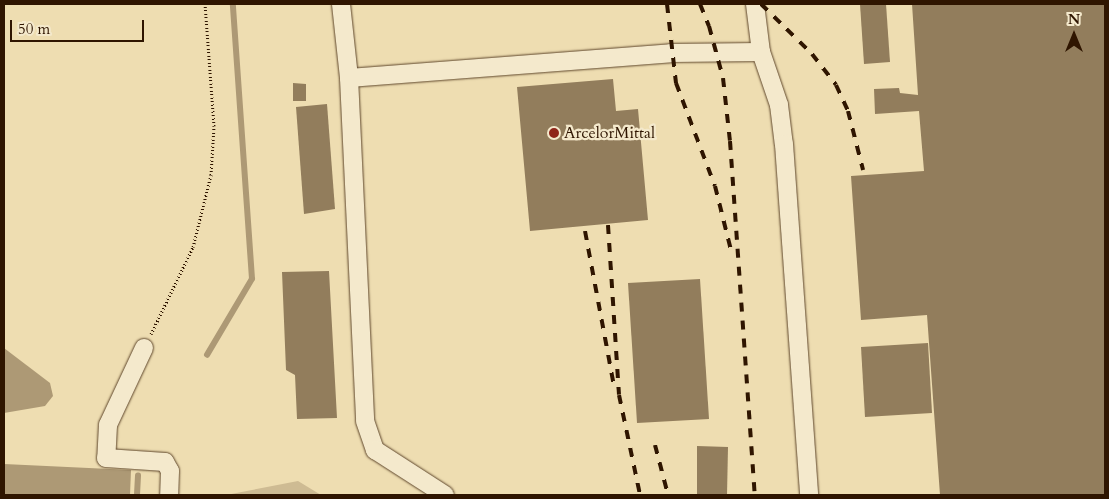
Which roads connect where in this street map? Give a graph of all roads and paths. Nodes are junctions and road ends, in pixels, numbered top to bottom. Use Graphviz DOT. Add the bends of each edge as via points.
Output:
graph roads {
  1 [pos="205,4"];
  2 [pos="341,4"];
  3 [pos="756,4"];
  4 [pos="761,52"];
  5 [pos="349,78"];
  6 [pos="144,348"];
  7 [pos="169,495"];
  8 [pos="445,495"];
  9 [pos="809,495"];
  1 -- 6 [label="path" via="214,126 211,175 193,247"];
  2 -- 5 [label="lane"];
  3 -- 4 [label="lane"];
  4 -- 5 [label="lane" via="671,53"];
  4 -- 9 [label="lane" via="779,105 784,144"];
  5 -- 8 [label="lane" via="365,421 369,438 385,458"];
  6 -- 7 [label="lane" via="108,425 106,458 165,462 170,471"];
}
